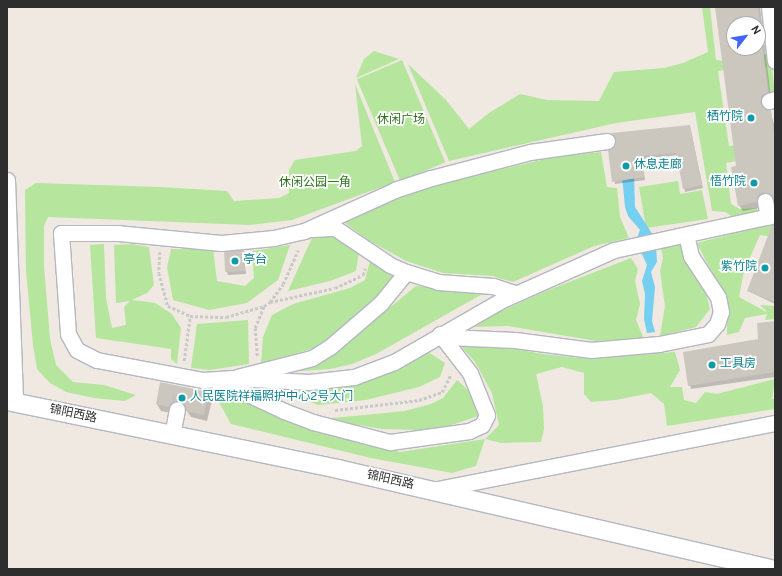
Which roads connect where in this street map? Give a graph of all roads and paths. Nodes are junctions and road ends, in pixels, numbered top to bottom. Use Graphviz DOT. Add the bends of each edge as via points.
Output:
graph roads {
  1 [pos="767,18"];
  2 [pos="775,60"];
  3 [pos="607,141"];
  4 [pos="7,180"];
  5 [pos="765,201"];
  6 [pos="771,216"];
  7 [pos="304,231"];
  8 [pos="686,235"];
  9 [pos="165,238"];
  10 [pos="369,250"];
  11 [pos="406,272"];
  12 [pos="515,294"];
  13 [pos="270,302"];
  14 [pos="264,306"];
  15 [pos="190,316"];
  16 [pos="440,334"];
  17 [pos="460,360"];
  18 [pos="256,370"];
  19 [pos="233,378"];
  20 [pos="203,380"];
  21 [pos="182,381"];
  22 [pos="11,402"];
  23 [pos="177,409"];
  24 [pos="328,411"];
  25 [pos="775,423"];
  26 [pos="172,435"];
  27 [pos="432,490"];
  28 [pos="771,569"];
  1 -- 2 [label="street"];
  3 -- 7 [label="street" via="530,152 431,178 381,196"];
  4 -- 22 [label="street"];
  5 -- 6 [label="street"];
  6 -- 8 [label="street"];
  7 -- 9 [label="street" via="246,242 221,243"];
  7 -- 10 [label="street" via="335,228"];
  7 -- 13 [label="path" via="283,284"];
  8 -- 12 [label="street" via="634,245 583,263"];
  8 -- 16 [label="street" via="691,256 718,297 721,312 717,324 708,334 659,344 591,350 515,340 448,337"];
  9 -- 15 [label="path" via="159,253 159,273 168,306"];
  9 -- 21 [label="street" via="118,233 61,233 68,334 77,350 97,360"];
  10 -- 11 [label="street" via="390,265"];
  10 -- 13 [label="path" via="363,275 335,288"];
  11 -- 12 [label="street" via="438,282 493,286"];
  11 -- 18 [label="street" via="381,303 331,346 312,358"];
  12 -- 16 [label="street"];
  13 -- 14 [label="path"];
  14 -- 15 [label="path" via="226,317"];
  14 -- 18 [label="path" via="255,328"];
  15 -- 21 [label="path"];
  16 -- 17 [label="street"];
  16 -- 19 [label="street" via="394,362 354,377 309,382"];
  17 -- 20 [label="street" via="482,399 487,416 482,425 469,431 390,442 313,422 238,389"];
  17 -- 24 [label="path" via="442,392 419,400"];
  18 -- 19 [label="street"];
  19 -- 20 [label="street"];
  20 -- 21 [label="street"];
  22 -- 26 [label="street, 锦阳西路"];
  23 -- 26 [label="street"];
  25 -- 27 [label="street"];
  26 -- 27 [label="street, 锦阳西路"];
  27 -- 28 [label="street, 锦阳西路"];
}
